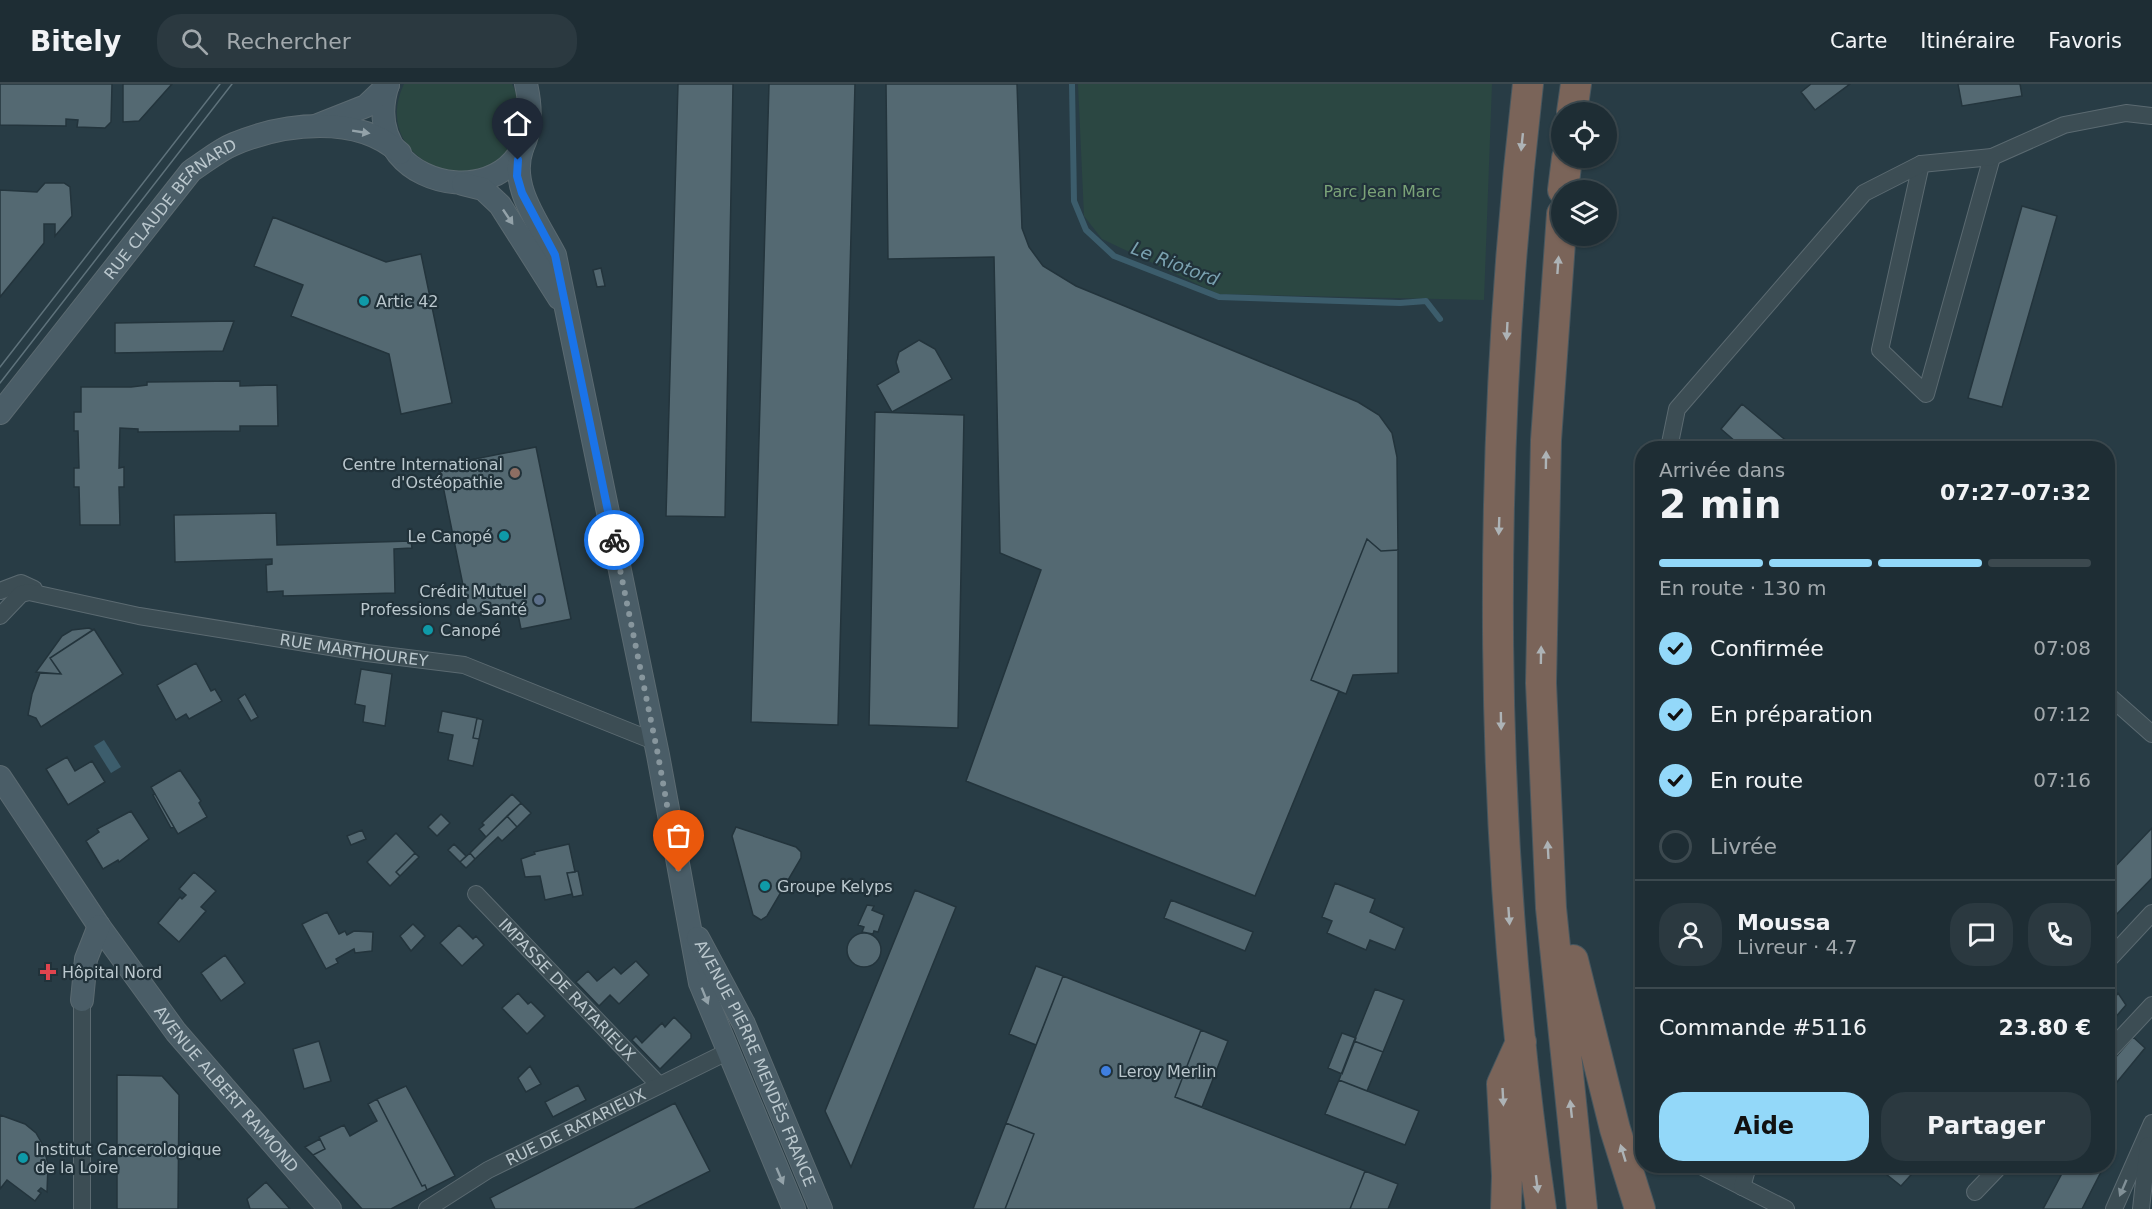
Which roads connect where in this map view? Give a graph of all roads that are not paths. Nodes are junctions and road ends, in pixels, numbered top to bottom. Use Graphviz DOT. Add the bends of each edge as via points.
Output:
graph roads {
  1 [pos="388,84"];
  2 [pos="526,84"];
  3 [pos="1528,84"];
  4 [pos="1576,84"];
  5 [pos="1573,102"];
  6 [pos="2152,116"];
  7 [pos="316,125"];
  8 [pos="522,149"];
  9 [pos="400,153"];
  10 [pos="1992,157"];
  11 [pos="1921,164"];
  12 [pos="463,184"];
  13 [pos="1560,246"];
  14 [pos="564,307"];
  15 [pos="0,413"];
  16 [pos="1670,441"];
  17 [pos="0,591"];
  18 [pos="42,596"];
  19 [pos="0,616"];
  20 [pos="2115,700"];
  21 [pos="2152,734"];
  22 [pos="656,742"];
  23 [pos="2,774"];
  24 [pos="476,894"];
  25 [pos="1551,908"];
  26 [pos="2152,913"];
  27 [pos="688,918"];
  28 [pos="99,926"];
  29 [pos="2115,953"];
  30 [pos="82,999"];
  31 [pos="2152,1005"];
  32 [pos="1521,1042"];
  33 [pos="2115,1045"];
  34 [pos="727,1052"];
  35 [pos="659,1085"];
  36 [pos="2151,1126"];
  37 [pos="1715,1173"];
  38 [pos="1746,1173"];
  39 [pos="1993,1173"];
  40 [pos="1742,1186"];
  41 [pos="1975,1192"];
  42 [pos="82,1209"];
  43 [pos="330,1209"];
  44 [pos="427,1209"];
  45 [pos="794,1209"];
  46 [pos="821,1209"];
  47 [pos="1506,1209"];
  48 [pos="1540,1209"];
  49 [pos="1582,1209"];
  50 [pos="1640,1209"];
  51 [pos="1786,1209"];
  52 [pos="2114,1209"];
  53 [pos="2141,1209"];
  1 -- 7 [label="main road" via="366,106"];
  1 -- 9 [label="main road" via="385,120"];
  2 -- 8 [label="main road, AVENUE PIERRE MENDÈS FRANCE" via="530,119"];
  3 -- 32 [label="highway, one-way" via="1510,273 1499,538 1502,806"];
  4 -- 5 [label="highway"];
  6 -- 10 [label="street" via="2126,113 2064,125"];
  7 -- 9 [label="main road, RUE CLAUDE BERNARD, one-way" via="375,134"];
  7 -- 15 [label="main road, RUE CLAUDE BERNARD" via="268,132 232,144 191,171"];
  8 -- 12 [label="main road" via="498,173"];
  8 -- 14 [label="main road, AVENUE PIERRE MENDÈS FRANCE" via="517,167 519,184 555,255"];
  9 -- 12 [label="main road, RUE CLAUDE BERNARD" via="407,163 429,178"];
  10 -- 11 [label="street"];
  10 -- 11 [label="street" via="1926,394 1880,350"];
  11 -- 16 [label="street" via="1864,193 1677,409"];
  12 -- 14 [label="main road, AVENUE PIERRE MENDÈS FRANCE, one-way" via="483,189 500,205"];
  25 -- 13 [label="highway, one-way" via="1541,671 1546,440"];
  14 -- 22 [label="main road, AVENUE PIERRE MENDÈS FRANCE"];
  17 -- 18 [label="street, RUE MARTHOUREY" via="26,583"];
  18 -- 19 [label="street, RUE MARTHOUREY" via="22,593"];
  18 -- 22 [label="street, RUE MARTHOUREY" via="140,616 464,665"];
  20 -- 21 [label="street"];
  22 -- 27 [label="main road, AVENUE PIERRE MENDÈS FRANCE"];
  23 -- 28 [label="main road, AVENUE ALBERT RAIMOND"];
  24 -- 35 [label="street, IMPASSE DE RATARIEUX"];
  49 -- 25 [label="highway, one-way"];
  50 -- 25 [label="highway, one-way" via="1601,1076 1568,937"];
  26 -- 29 [label="street"];
  27 -- 34 [label="main road, AVENUE PIERRE MENDÈS FRANCE, one-way" via="700,983"];
  27 -- 46 [label="main road, AVENUE PIERRE MENDÈS FRANCE" via="744,1024"];
  28 -- 30 [label="main road" via="86,959"];
  28 -- 43 [label="main road, AVENUE ALBERT RAIMOND" via="176,1032"];
  30 -- 42 [label="street"];
  31 -- 33 [label="street"];
  32 -- 47 [label="highway, one-way" via="1502,1084"];
  32 -- 48 [label="highway, one-way"];
  34 -- 35 [label="street, RUE DE RATARIEUX"];
  34 -- 45 [label="main road, AVENUE PIERRE MENDÈS FRANCE, one-way"];
  35 -- 44 [label="street, RUE DE RATARIEUX" via="488,1170"];
  36 -- 52 [label="street, one-way"];
  36 -- 53 [label="street"];
  37 -- 40 [label="street"];
  38 -- 40 [label="street"];
  39 -- 41 [label="street"];
  40 -- 51 [label="street"];
}
